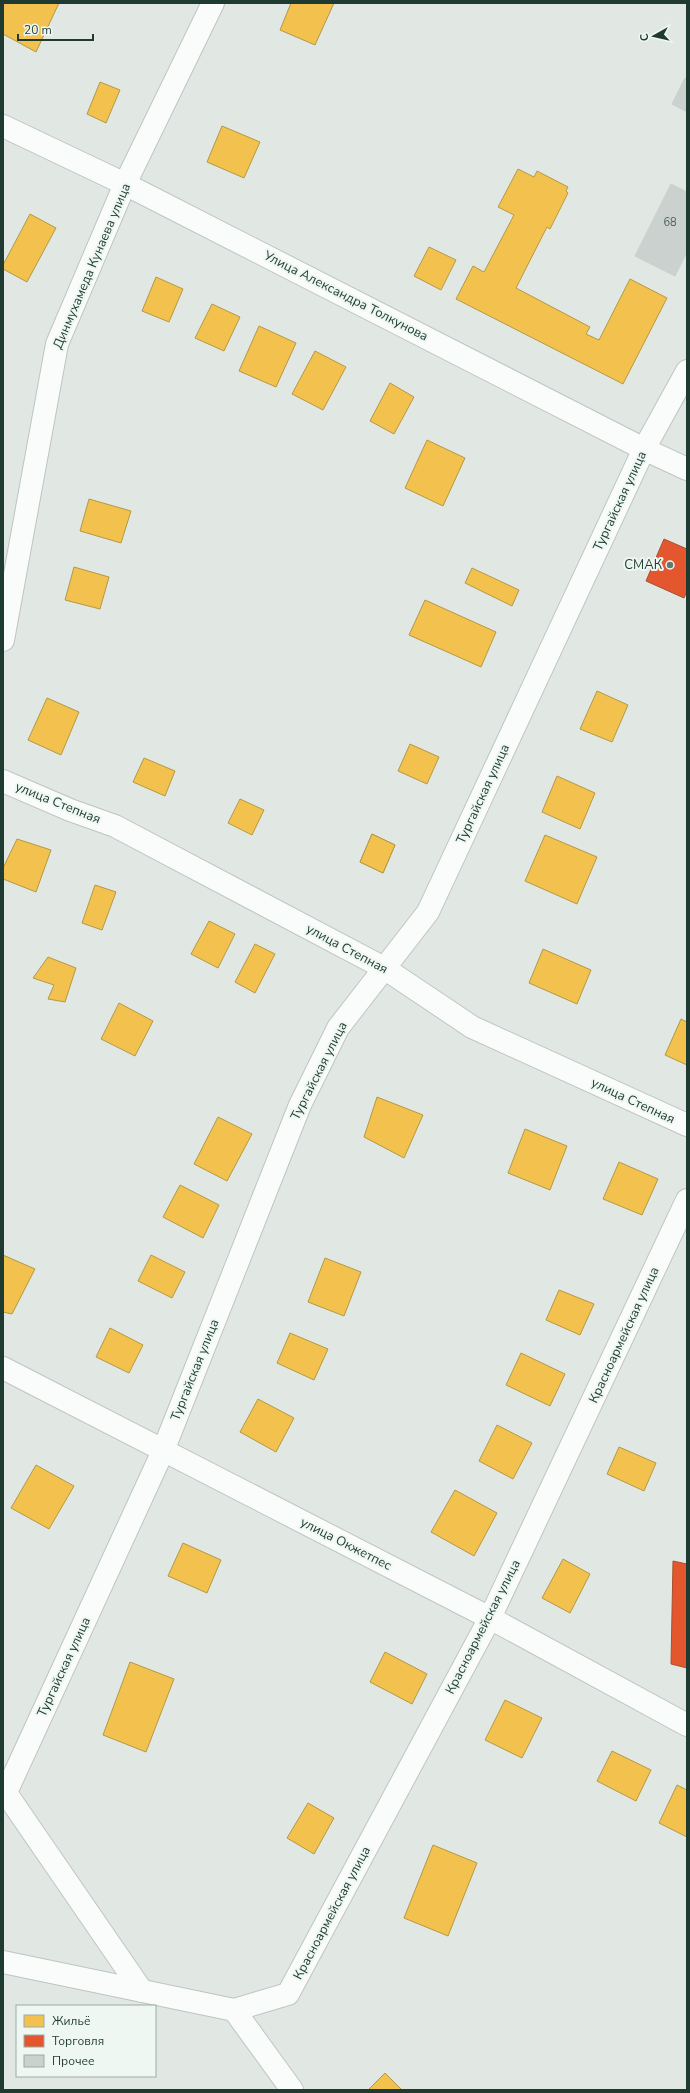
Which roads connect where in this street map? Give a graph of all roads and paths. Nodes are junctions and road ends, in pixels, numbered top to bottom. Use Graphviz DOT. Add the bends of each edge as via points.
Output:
graph roads {
  1 [pos="214,3"];
  2 [pos="3,126"];
  3 [pos="125,184"];
  4 [pos="687,371"];
  5 [pos="644,449"];
  6 [pos="687,469"];
  7 [pos="3,640"];
  8 [pos="3,781"];
  9 [pos="384,968"];
  10 [pos="687,1125"];
  11 [pos="687,1200"];
  12 [pos="3,1368"];
  13 [pos="163,1451"];
  14 [pos="490,1618"];
  15 [pos="687,1725"];
  16 [pos="4,1796"];
  17 [pos="3,1962"];
  18 [pos="142,1991"];
  19 [pos="234,2010"];
  20 [pos="292,2090"];
  1 -- 3 [label="street, Динмухамеда Кунаева улица"];
  2 -- 3 [label="street, Улица Александра Толкунова"];
  3 -- 5 [label="street, Улица Александра Толкунова"];
  3 -- 7 [label="street, Динмухамеда Кунаева улица" via="57,344"];
  4 -- 5 [label="street, Тургайская улица"];
  5 -- 6 [label="street, Улица Александра Толкунова"];
  5 -- 9 [label="street, Тургайская улица" via="428,912"];
  8 -- 9 [label="street, улица Степная" via="115,826"];
  9 -- 10 [label="street, улица Степная" via="472,1027"];
  9 -- 13 [label="street, Тургайская улица" via="338,1028 300,1104"];
  11 -- 14 [label="street, Красноармейская улица"];
  12 -- 13 [label="street, улица Окжетпес"];
  13 -- 14 [label="street, улица Окжетпес"];
  13 -- 16 [label="street, Тургайская улица"];
  14 -- 15 [label="street, улица Окжетпес"];
  14 -- 19 [label="street, Красноармейская улица" via="288,1994"];
  16 -- 18 [label="street"];
  17 -- 18 [label="street"];
  18 -- 19 [label="street"];
  19 -- 20 [label="street"];
}
